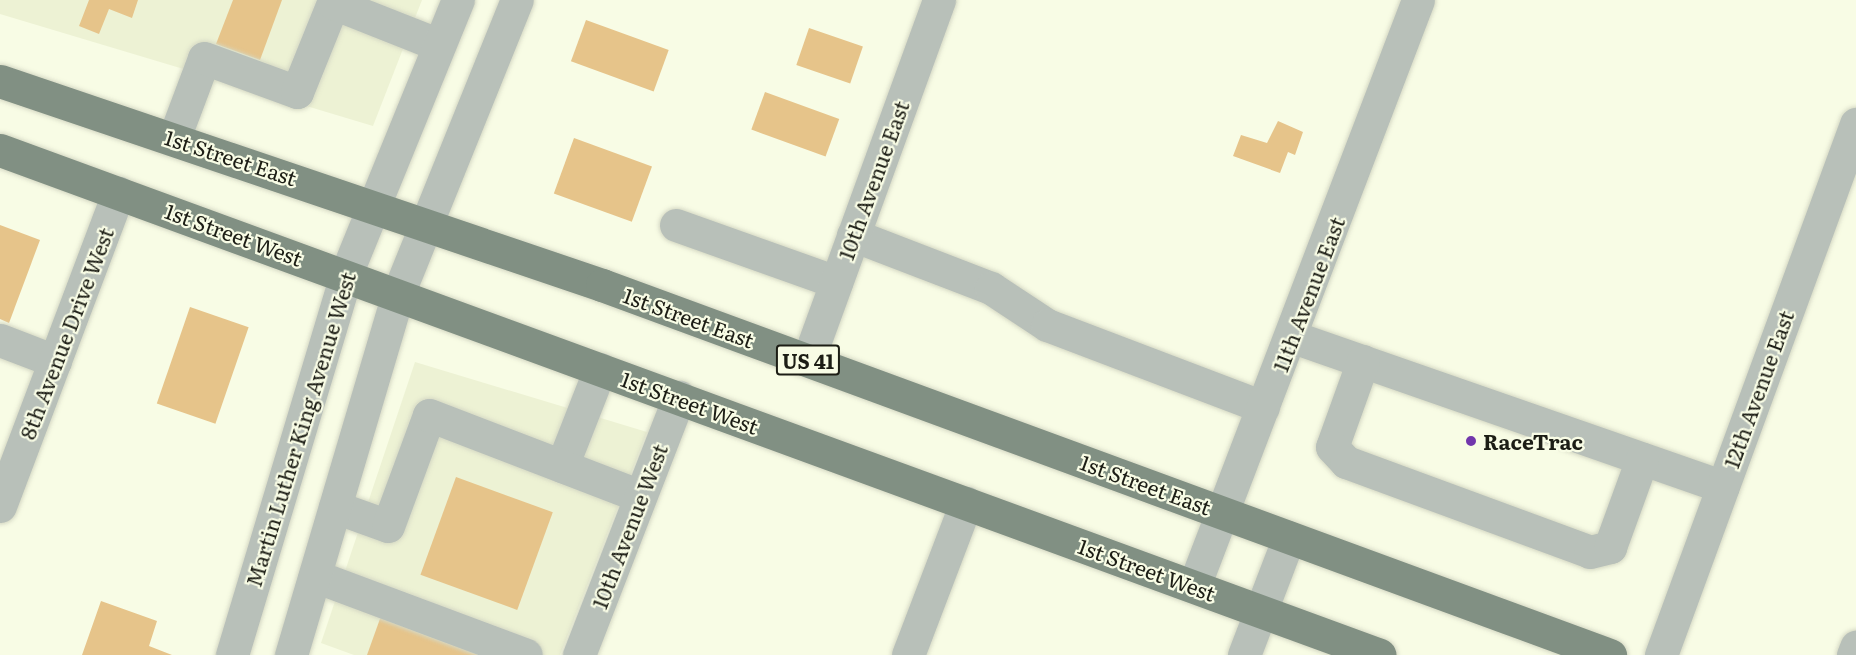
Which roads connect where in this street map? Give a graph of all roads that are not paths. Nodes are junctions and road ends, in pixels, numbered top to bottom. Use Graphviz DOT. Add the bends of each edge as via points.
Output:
graph roads {
  1 [pos="458,0"];
  2 [pos="517,0"];
  3 [pos="939,0"];
  4 [pos="1418,0"];
  5 [pos="439,45"];
  6 [pos="0,81"];
  7 [pos="1856,124"];
  8 [pos="174,138"];
  9 [pos="2,155"];
  10 [pos="118,193"];
  11 [pos="372,203"];
  12 [pos="424,222"];
  13 [pos="676,225"];
  14 [pos="853,236"];
  15 [pos="346,274"];
  16 [pos="836,282"];
  17 [pos="398,294"];
  18 [pos="1293,337"];
  19 [pos="0,340"];
  20 [pos="808,360"];
  21 [pos="55,361"];
  22 [pos="1363,361"];
  23 [pos="600,369"];
  24 [pos="679,397"];
  25 [pos="1263,407"];
  26 [pos="1642,459"];
  27 [pos="562,466"];
  28 [pos="1723,487"];
  29 [pos="640,496"];
  30 [pos="966,503"];
  31 [pos="0,506"];
  32 [pos="335,507"];
  33 [pos="1222,512"];
  34 [pos="1289,537"];
  35 [pos="315,576"];
  36 [pos="1194,586"];
  37 [pos="1261,611"];
  38 [pos="1856,647"];
  39 [pos="232,655"];
  40 [pos="291,655"];
  41 [pos="526,655"];
  42 [pos="579,655"];
  43 [pos="908,655"];
  44 [pos="1244,655"];
  45 [pos="1380,655"];
  46 [pos="1610,655"];
  47 [pos="1661,655"];
  48 [pos="1852,655"];
  1 -- 5 [label="street, Martin Luther King Avenue West"];
  2 -- 12 [label="street"];
  3 -- 14 [label="street, 10th Avenue East"];
  4 -- 18 [label="street, 11th Avenue East"];
  5 -- 8 [label="street" via="333,3 297,92 204,58"];
  5 -- 11 [label="street, Martin Luther King Avenue West"];
  6 -- 8 [label="main road, 1st Street East / US 41"];
  7 -- 28 [label="street, 12th Avenue East"];
  8 -- 11 [label="main road, 1st Street East / US 41"];
  9 -- 10 [label="main road, 1st Street West"];
  10 -- 15 [label="main road, 1st Street West"];
  10 -- 21 [label="street, 8th Avenue Drive West"];
  11 -- 12 [label="main road, 1st Street East / US 41"];
  11 -- 15 [label="street, Martin Luther King Avenue West"];
  12 -- 17 [label="street"];
  12 -- 20 [label="main road, 1st Street East / US 41"];
  13 -- 16 [label="street"];
  14 -- 16 [label="street, 10th Avenue East"];
  14 -- 25 [label="street" via="991,288 1047,325"];
  15 -- 17 [label="main road, 1st Street West"];
  15 -- 39 [label="street, Martin Luther King Avenue West"];
  16 -- 20 [label="street, 10th Avenue East"];
  17 -- 23 [label="main road, 1st Street West"];
  17 -- 32 [label="street"];
  18 -- 22 [label="street"];
  18 -- 25 [label="street, 11th Avenue East"];
  19 -- 21 [label="street"];
  20 -- 33 [label="main road, 1st Street East / US 41"];
  21 -- 31 [label="street, 8th Avenue Drive West"];
  22 -- 26 [label="street"];
  22 -- 26 [label="street" via="1332,447 1346,462 1590,552 1610,547"];
  23 -- 24 [label="main road, 1st Street West"];
  23 -- 27 [label="street"];
  24 -- 29 [label="street, 10th Avenue West"];
  24 -- 30 [label="main road, 1st Street West"];
  25 -- 33 [label="street, 11th Avenue East"];
  26 -- 28 [label="street"];
  27 -- 29 [label="street"];
  27 -- 32 [label="street" via="429,415 388,526"];
  28 -- 47 [label="street, 12th Avenue East"];
  29 -- 42 [label="street, 10th Avenue West"];
  30 -- 36 [label="main road, 1st Street West"];
  30 -- 43 [label="street"];
  32 -- 35 [label="street"];
  33 -- 34 [label="main road, 1st Street East / US 41"];
  33 -- 36 [label="street, 11th Avenue East"];
  34 -- 37 [label="street"];
  34 -- 46 [label="main road, 1st Street East / US 41"];
  35 -- 40 [label="street"];
  35 -- 41 [label="street"];
  36 -- 37 [label="main road, 1st Street West"];
  37 -- 44 [label="street"];
  37 -- 45 [label="main road, 1st Street West"];
  38 -- 48 [label="street"];
}
